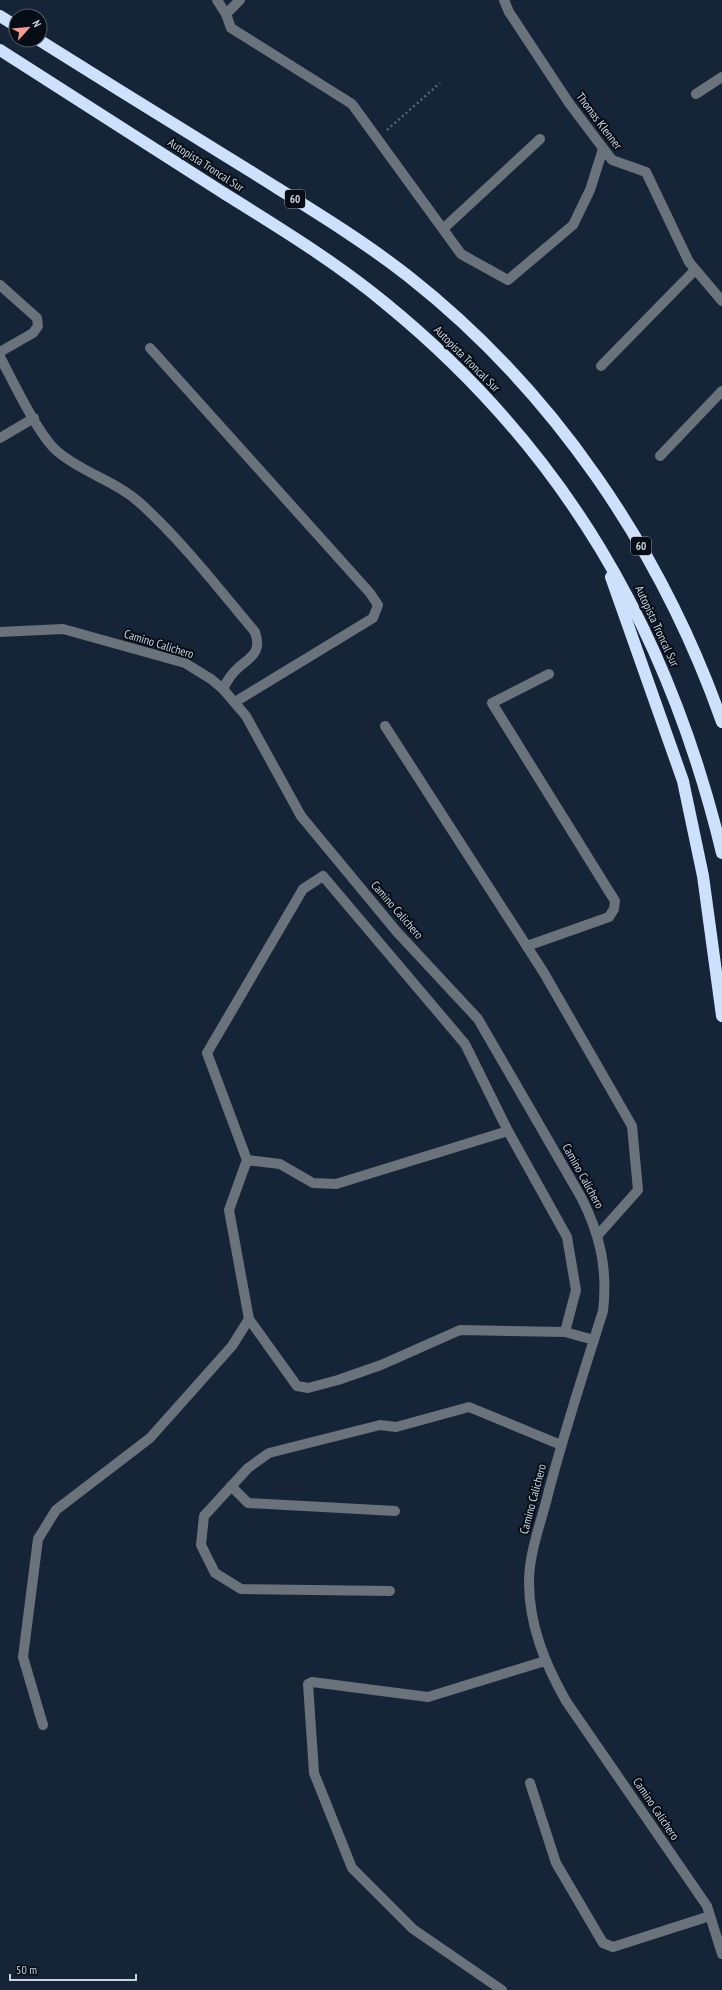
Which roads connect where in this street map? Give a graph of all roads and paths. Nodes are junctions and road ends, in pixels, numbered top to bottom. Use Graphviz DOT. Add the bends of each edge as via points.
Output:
graph roads {
  1 [pos="217,0"];
  2 [pos="240,0"];
  3 [pos="504,0"];
  4 [pos="226,14"];
  5 [pos="48,46"];
  6 [pos="0,50"];
  7 [pos="722,77"];
  8 [pos="440,83"];
  9 [pos="696,94"];
  10 [pos="377,138"];
  11 [pos="540,140"];
  12 [pos="603,149"];
  13 [pos="443,229"];
  14 [pos="695,270"];
  15 [pos="0,285"];
  16 [pos="722,302"];
  17 [pos="150,348"];
  18 [pos="0,352"];
  19 [pos="0,357"];
  20 [pos="601,366"];
  21 [pos="722,390"];
  22 [pos="34,418"];
  23 [pos="0,438"];
  24 [pos="660,456"];
  25 [pos="599,544"];
  26 [pos="0,632"];
  27 [pos="549,674"];
  28 [pos="223,689"];
  29 [pos="235,702"];
  30 [pos="722,722"];
  31 [pos="385,726"];
  32 [pos="722,853"];
  33 [pos="527,946"];
  34 [pos="722,1016"];
  35 [pos="508,1131"];
  36 [pos="247,1160"];
  37 [pos="598,1235"];
  38 [pos="249,1319"];
  39 [pos="565,1332"];
  40 [pos="594,1340"];
  41 [pos="561,1445"];
  42 [pos="231,1486"];
  43 [pos="395,1511"];
  44 [pos="390,1591"];
  45 [pos="545,1661"];
  46 [pos="43,1725"];
  47 [pos="530,1783"];
  48 [pos="710,1916"];
  49 [pos="722,1954"];
  50 [pos="502,1990"];
  1 -- 4 [label="street"];
  2 -- 4 [label="street"];
  3 -- 12 [label="street, Thomas Klenner" via="509,12 569,103"];
  4 -- 10 [label="street" via="232,28 352,104"];
  5 -- 30 [label="highway, Autopista Troncal Sur / 60" via="341,228 408,276 471,330 560,428 618,509 669,597 691,643"];
  6 -- 25 [label="highway, Autopista Troncal Sur" via="309,248 383,302 452,362 511,424 550,473"];
  7 -- 9 [label="street"];
  8 -- 10 [label="path"];
  10 -- 13 [label="street"];
  11 -- 13 [label="street"];
  12 -- 13 [label="street" via="590,190 573,224 508,280 461,254"];
  12 -- 14 [label="street, Thomas Klenner" via="612,160 646,172"];
  14 -- 16 [label="street, Thomas Klenner"];
  14 -- 20 [label="street"];
  15 -- 18 [label="street" via="37,318 38,326 33,333"];
  17 -- 29 [label="street" via="378,605 373,618"];
  19 -- 22 [label="street"];
  21 -- 24 [label="street"];
  22 -- 23 [label="street"];
  22 -- 28 [label="street" via="57,451 78,467 116,486 140,502 186,549 255,632 259,642 255,654 228,679"];
  25 -- 32 [label="highway, Autopista Troncal Sur" via="638,617 672,693 701,776"];
  25 -- 34 [label="highway" via="683,781 703,876"];
  26 -- 28 [label="street, Camino Calichero" via="63,629 184,663"];
  27 -- 33 [label="street" via="492,703 615,901 609,917"];
  28 -- 29 [label="street, Camino Calichero"];
  29 -- 37 [label="street, Camino Calichero" via="256,731 301,816 397,932 478,1019 581,1197"];
  31 -- 33 [label="street"];
  33 -- 37 [label="street" via="632,1126 638,1190"];
  35 -- 36 [label="street" via="336,1184 313,1183 280,1164"];
  35 -- 36 [label="street" via="464,1044 323,876 303,889 207,1053"];
  35 -- 39 [label="street" via="567,1237 576,1290"];
  36 -- 38 [label="street" via="228,1210"];
  37 -- 40 [label="street, Camino Calichero" via="603,1253 606,1292"];
  38 -- 39 [label="street" via="297,1386 308,1388 381,1365 460,1330"];
  38 -- 46 [label="street" via="232,1346 150,1438 56,1510 38,1539 23,1657"];
  39 -- 40 [label="street"];
  40 -- 41 [label="street, Camino Calichero"];
  41 -- 42 [label="street" via="469,1407 396,1427 380,1425 269,1453 248,1468"];
  41 -- 45 [label="street, Camino Calichero" via="530,1564 532,1615"];
  42 -- 43 [label="street" via="248,1503"];
  42 -- 44 [label="street" via="204,1516 201,1545 215,1573 241,1589"];
  45 -- 48 [label="street, Camino Calichero" via="566,1701 707,1906"];
  45 -- 50 [label="street" via="428,1697 312,1682 308,1684 314,1773 352,1868 413,1929"];
  47 -- 48 [label="street" via="556,1863 603,1943 613,1947"];
  48 -- 49 [label="street, Camino Calichero"];
}
